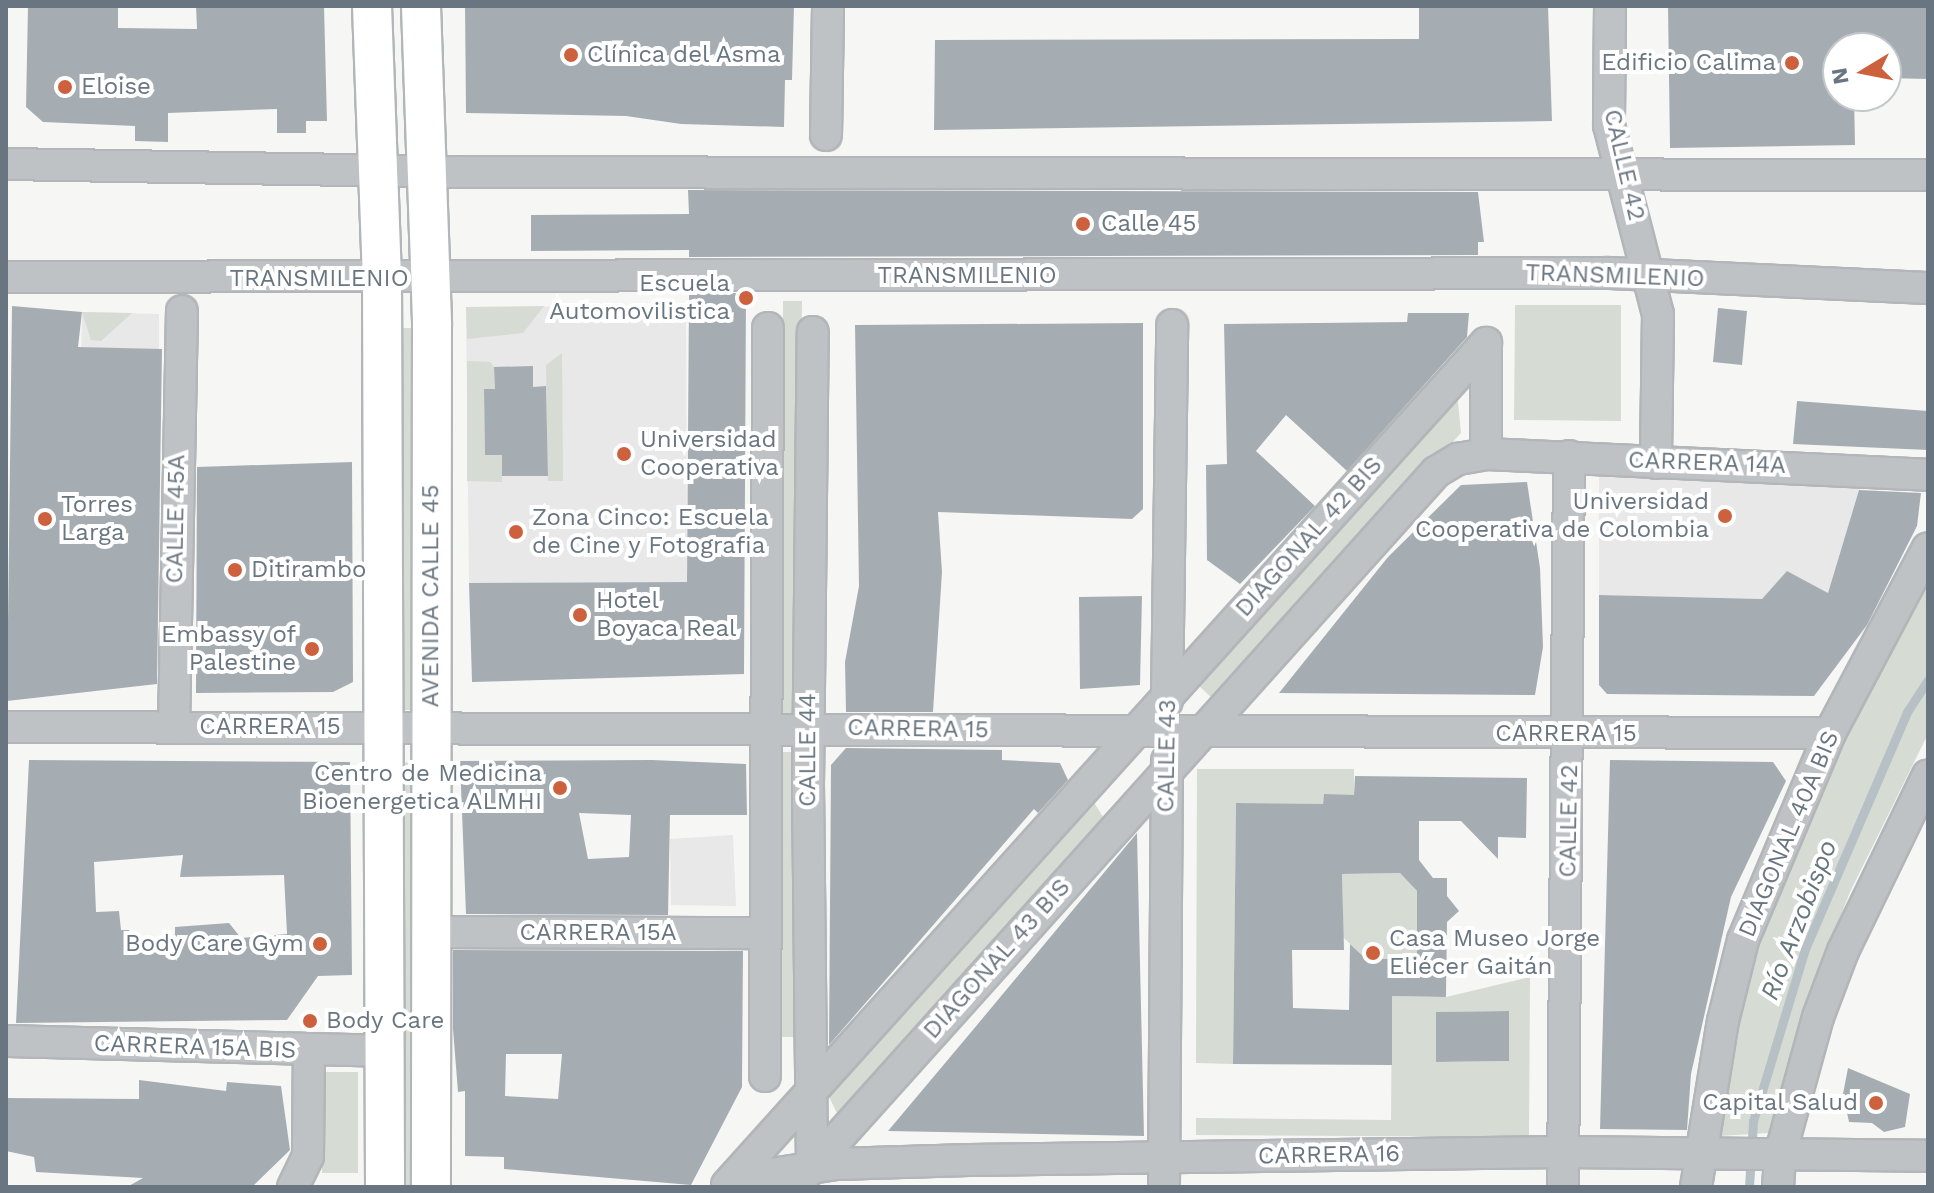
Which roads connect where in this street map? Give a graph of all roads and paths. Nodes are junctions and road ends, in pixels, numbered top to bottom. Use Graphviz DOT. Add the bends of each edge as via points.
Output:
graph roads {
  1 [pos="372,6"];
  2 [pos="421,6"];
  3 [pos="828,6"];
  4 [pos="1610,6"];
  5 [pos="826,135"];
  6 [pos="6,164"];
  7 [pos="428,170"];
  8 [pos="378,171"];
  9 [pos="1624,175"];
  10 [pos="1928,175"];
  11 [pos="1651,274"];
  12 [pos="6,277"];
  13 [pos="382,279"];
  14 [pos="431,279"];
  15 [pos="1928,288"];
  16 [pos="182,311"];
  17 [pos="1172,325"];
  18 [pos="768,328"];
  19 [pos="813,332"];
  20 [pos="1486,454"];
  21 [pos="1569,456"];
  22 [pos="1656,463"];
  23 [pos="1928,475"];
  24 [pos="1928,548"];
  25 [pos="1167,693"];
  26 [pos="6,727"];
  27 [pos="174,727"];
  28 [pos="383,727"];
  29 [pos="767,727"];
  30 [pos="808,727"];
  31 [pos="431,728"];
  32 [pos="1168,731"];
  33 [pos="1201,731"];
  34 [pos="1132,732"];
  35 [pos="1830,733"];
  36 [pos="1570,735"];
  37 [pos="1166,770"];
  38 [pos="1928,775"];
  39 [pos="431,932"];
  40 [pos="766,933"];
  41 [pos="6,1041"];
  42 [pos="309,1051"];
  43 [pos="384,1051"];
  44 [pos="765,1076"];
  45 [pos="809,1091"];
  46 [pos="1564,1152"];
  47 [pos="1705,1154"];
  48 [pos="1774,1155"];
  49 [pos="1928,1156"];
  50 [pos="1164,1157"];
  51 [pos="803,1177"];
  52 [pos="729,1183"];
  53 [pos="293,1187"];
  54 [pos="385,1187"];
  55 [pos="431,1187"];
  56 [pos="1164,1187"];
  57 [pos="1563,1187"];
  58 [pos="1696,1187"];
  59 [pos="1778,1187"];
  1 -- 8 [label="main road, AVENIDA CALLE 45"];
  2 -- 7 [label="main road, AVENIDA CALLE 45"];
  3 -- 5 [label="street"];
  4 -- 9 [label="street, CALLE 42" via="1609,125"];
  6 -- 8 [label="street"];
  7 -- 8 [label="street"];
  7 -- 9 [label="street"];
  7 -- 14 [label="main road, AVENIDA CALLE 45"];
  8 -- 13 [label="main road, AVENIDA CALLE 45"];
  9 -- 10 [label="street"];
  9 -- 11 [label="street, CALLE 42"];
  11 -- 14 [label="street, TRANSMILENIO"];
  11 -- 15 [label="street, TRANSMILENIO"];
  11 -- 22 [label="street, CALLE 42" via="1658,314"];
  12 -- 13 [label="street, TRANSMILENIO"];
  13 -- 14 [label="street, TRANSMILENIO"];
  13 -- 28 [label="main road, AVENIDA CALLE 45"];
  14 -- 31 [label="main road, AVENIDA CALLE 45"];
  16 -- 27 [label="street, CALLE 45A"];
  17 -- 25 [label="street, CALLE 43"];
  18 -- 29 [label="street, CALLE 44"];
  19 -- 30 [label="street, CALLE 44"];
  20 -- 21 [label="street, CARRERA 14A"];
  20 -- 25 [label="street, DIAGONAL 42 BIS" via="1486,343"];
  20 -- 33 [label="street, DIAGONAL 42 BIS" via="1458,459 1436,472"];
  21 -- 22 [label="street, CARRERA 14A"];
  21 -- 36 [label="street, CALLE 42"];
  22 -- 23 [label="street, CARRERA 14A"];
  24 -- 35 [label="street, DIAGONAL 40A BIS"];
  25 -- 32 [label="street, CALLE 43"];
  25 -- 34 [label="street, DIAGONAL 42 BIS"];
  26 -- 27 [label="street, CARRERA 15"];
  27 -- 28 [label="street, CARRERA 15"];
  28 -- 31 [label="street, CARRERA 15"];
  28 -- 43 [label="main road, AVENIDA CALLE 45"];
  29 -- 30 [label="street, CARRERA 15"];
  29 -- 31 [label="street, CARRERA 15"];
  29 -- 40 [label="street, CALLE 44"];
  30 -- 34 [label="street, CARRERA 15"];
  30 -- 45 [label="street, CALLE 44"];
  31 -- 39 [label="main road, AVENIDA CALLE 45"];
  32 -- 33 [label="street, CARRERA 15"];
  32 -- 34 [label="street, CARRERA 15"];
  32 -- 37 [label="street, CALLE 43"];
  33 -- 36 [label="street, CARRERA 15"];
  33 -- 37 [label="street, DIAGONAL 43 BIS"];
  34 -- 45 [label="street"];
  35 -- 36 [label="street, CARRERA 15"];
  35 -- 47 [label="street, DIAGONAL 40A BIS" via="1743,940"];
  36 -- 46 [label="street, CALLE 42"];
  37 -- 50 [label="street, CALLE 43"];
  37 -- 51 [label="street, DIAGONAL 43 BIS"];
  38 -- 48 [label="street" via="1843,951"];
  39 -- 40 [label="street, CARRERA 15A"];
  39 -- 55 [label="main road, AVENIDA CALLE 45"];
  40 -- 44 [label="street, CALLE 44"];
  41 -- 42 [label="street, CARRERA 15A BIS"];
  42 -- 43 [label="street, CARRERA 15A BIS"];
  42 -- 53 [label="street" via="308,1156"];
  43 -- 54 [label="main road, AVENIDA CALLE 45"];
  45 -- 51 [label="street, CALLE 44"];
  45 -- 52 [label="street"];
  46 -- 47 [label="street, CARRERA 16"];
  46 -- 50 [label="street, CARRERA 16"];
  46 -- 57 [label="street, CALLE 42"];
  47 -- 48 [label="street, CARRERA 16"];
  47 -- 58 [label="street, DIAGONAL 40A BIS"];
  48 -- 49 [label="street, CARRERA 16"];
  48 -- 59 [label="street"];
  50 -- 51 [label="street, CARRERA 16"];
  50 -- 56 [label="street, CALLE 43"];
  51 -- 52 [label="street, CARRERA 16"];
}
